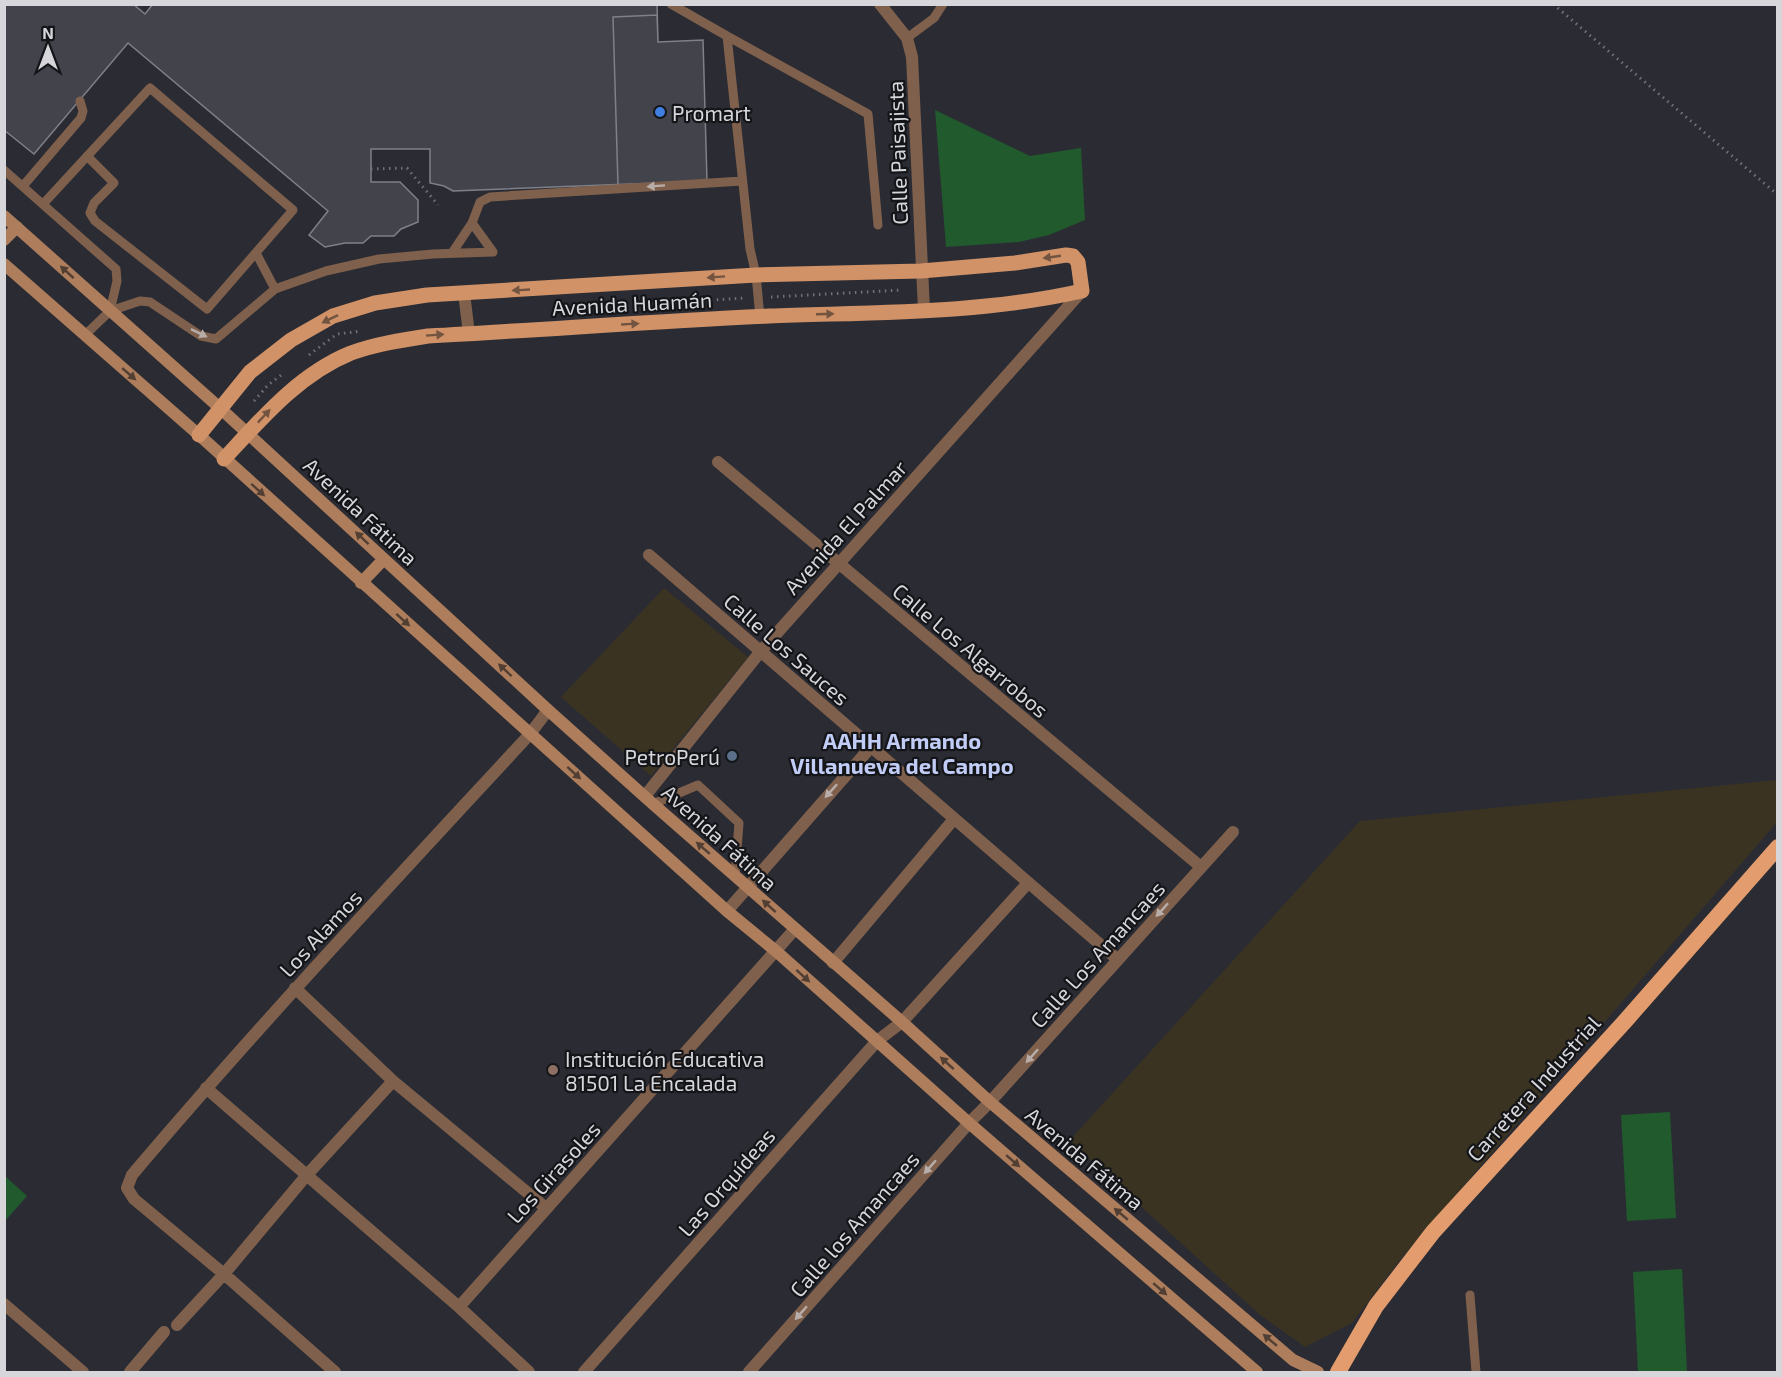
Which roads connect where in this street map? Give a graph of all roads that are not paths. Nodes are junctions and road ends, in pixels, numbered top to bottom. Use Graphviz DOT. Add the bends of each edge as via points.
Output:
graph roads {
  1 [pos="671,4"];
  2 [pos="880,4"];
  3 [pos="943,4"];
  4 [pos="727,36"];
  5 [pos="908,38"];
  6 [pos="80,100"];
  7 [pos="87,156"];
  8 [pos="4,170"];
  9 [pos="742,181"];
  10 [pos="23,186"];
  11 [pos="44,203"];
  12 [pos="4,216"];
  13 [pos="472,223"];
  14 [pos="878,225"];
  15 [pos="17,227"];
  16 [pos="4,240"];
  17 [pos="256,253"];
  18 [pos="452,253"];
  19 [pos="4,264"];
  20 [pos="921,271"];
  21 [pos="756,275"];
  22 [pos="275,290"];
  23 [pos="1082,291"];
  24 [pos="464,293"];
  25 [pos="924,310"];
  26 [pos="110,311"];
  27 [pos="760,317"];
  28 [pos="469,334"];
  29 [pos="86,335"];
  30 [pos="221,409"];
  31 [pos="248,433"];
  32 [pos="199,435"];
  33 [pos="224,459"];
  34 [pos="718,462"];
  35 [pos="649,555"];
  36 [pos="384,559"];
  37 [pos="837,564"];
  38 [pos="362,583"];
  39 [pos="761,651"];
  40 [pos="548,710"];
  41 [pos="530,734"];
  42 [pos="870,748"];
  43 [pos="649,800"];
  44 [pos="954,819"];
  45 [pos="1233,832"];
  46 [pos="1778,847"];
  47 [pos="1201,867"];
  48 [pos="735,876"];
  49 [pos="1028,883"];
  50 [pos="747,886"];
  51 [pos="727,910"];
  52 [pos="795,929"];
  53 [pos="777,952"];
  54 [pos="1117,959"];
  55 [pos="833,963"];
  56 [pos="295,988"];
  57 [pos="902,1022"];
  58 [pos="877,1041"];
  59 [pos="393,1081"];
  60 [pos="206,1088"];
  61 [pos="990,1102"];
  62 [pos="969,1123"];
  63 [pos="306,1176"];
  64 [pos="546,1208"];
  65 [pos="224,1274"];
  66 [pos="1470,1295"];
  67 [pos="4,1304"];
  68 [pos="459,1306"];
  69 [pos="177,1325"];
  70 [pos="164,1332"];
  71 [pos="83,1372"];
  72 [pos="130,1372"];
  73 [pos="335,1372"];
  74 [pos="529,1372"];
  75 [pos="584,1372"];
  76 [pos="749,1372"];
  77 [pos="1257,1372"];
  78 [pos="1318,1372"];
  79 [pos="1338,1372"];
  80 [pos="1476,1372"];
  1 -- 4 [label="lane"];
  2 -- 5 [label="street"];
  3 -- 5 [label="lane" via="934,18"];
  4 -- 9 [label="lane"];
  4 -- 14 [label="lane" via="868,114"];
  5 -- 20 [label="street, Calle Paisajista"];
  6 -- 10 [label="lane" via="81,118"];
  7 -- 11 [label="lane"];
  7 -- 17 [label="lane" via="114,183 94,203 90,213 95,221 207,309"];
  7 -- 17 [label="lane" via="150,88 293,210"];
  8 -- 10 [label="lane"];
  9 -- 13 [label="lane, one-way" via="490,197 480,202"];
  9 -- 21 [label="lane"];
  10 -- 11 [label="lane"];
  11 -- 26 [label="lane" via="116,269"];
  12 -- 15 [label="main road, Avenida Fátima"];
  13 -- 18 [label="lane"];
  13 -- 18 [label="lane" via="493,252"];
  15 -- 16 [label="main road"];
  26 -- 15 [label="main road, Avenida Fátima, one-way"];
  17 -- 22 [label="lane"];
  18 -- 22 [label="lane" via="379,259 326,271"];
  19 -- 29 [label="main road"];
  20 -- 21 [label="main road, Avenida Huamán"];
  23 -- 20 [label="main road, Avenida Huamán, one-way" via="1078,262 1073,256"];
  20 -- 25 [label="street, Calle Paisajista"];
  21 -- 24 [label="main road, Avenida Huamán, one-way"];
  21 -- 27 [label="lane"];
  26 -- 22 [label="lane, one-way" via="140,301 150,302 201,336 216,339"];
  23 -- 25 [label="main road, Avenida Huamán" via="996,306"];
  23 -- 37 [label="street, Avenida El Palmar"];
  24 -- 28 [label="street"];
  24 -- 30 [label="main road, Avenida Huamán, one-way" via="375,303 333,316 291,340 250,372"];
  27 -- 25 [label="main road, Avenida Huamán, one-way"];
  26 -- 29 [label="lane"];
  26 -- 30 [label="main road, Avenida Fátima"];
  28 -- 27 [label="main road, Avenida Huamán, one-way"];
  31 -- 28 [label="main road, Avenida Huamán, one-way" via="310,375 350,353 389,342"];
  29 -- 32 [label="main road, one-way"];
  30 -- 31 [label="main road, Avenida Fátima"];
  30 -- 32 [label="main road, Avenida Huamán"];
  31 -- 33 [label="main road, Avenida Huamán"];
  36 -- 31 [label="main road, Avenida Fátima, one-way"];
  32 -- 33 [label="main road"];
  33 -- 38 [label="main road, one-way"];
  34 -- 37 [label="street, Calle Los Algarrobos"];
  35 -- 39 [label="street, Calle Los Sauces"];
  36 -- 38 [label="main road"];
  40 -- 36 [label="main road, Avenida Fátima, one-way"];
  37 -- 39 [label="street, Avenida El Palmar"];
  37 -- 47 [label="street, Calle Los Algarrobos"];
  38 -- 41 [label="main road, one-way"];
  39 -- 42 [label="street, Calle Los Sauces"];
  39 -- 43 [label="street, Avenida El Palmar"];
  40 -- 41 [label="street, Los Alamos"];
  40 -- 43 [label="main road, Avenida Fátima"];
  41 -- 51 [label="main road, one-way"];
  41 -- 56 [label="street, Los Alamos"];
  42 -- 44 [label="street, Calle Los Sauces"];
  42 -- 50 [label="street, one-way"];
  48 -- 43 [label="main road, Avenida Fátima, one-way"];
  43 -- 48 [label="lane" via="698,785 739,823"];
  44 -- 49 [label="street, Calle Los Sauces"];
  44 -- 55 [label="street"];
  45 -- 47 [label="street, Calle Los Amancaes"];
  46 -- 79 [label="highway, Carretera Industrial" via="1433,1232 1376,1306"];
  47 -- 54 [label="street, Calle Los Amancaes, one-way"];
  48 -- 50 [label="main road, Avenida Fátima"];
  49 -- 54 [label="street, Calle Los Sauces"];
  49 -- 57 [label="street, Las Orquídeas"];
  50 -- 51 [label="street"];
  52 -- 50 [label="main road, Avenida Fátima, one-way"];
  51 -- 53 [label="main road"];
  52 -- 53 [label="street, Los Girasoles"];
  52 -- 55 [label="main road, Avenida Fátima"];
  53 -- 58 [label="main road, one-way"];
  53 -- 64 [label="street, Los Girasoles"];
  54 -- 61 [label="street, Calle Los Amancaes, one-way"];
  55 -- 57 [label="main road, Avenida Fátima"];
  56 -- 59 [label="street"];
  56 -- 60 [label="street, Los Alamos"];
  57 -- 58 [label="street, Las Orquídeas"];
  61 -- 57 [label="main road, Avenida Fátima, one-way"];
  58 -- 62 [label="main road"];
  58 -- 75 [label="street, Las Orquídeas"];
  59 -- 63 [label="street"];
  59 -- 64 [label="street"];
  60 -- 63 [label="street"];
  60 -- 65 [label="street, Los Alamos" via="132,1175 127,1188 134,1199"];
  61 -- 62 [label="street, Calle los Amancaes"];
  78 -- 61 [label="main road, Avenida Fátima, one-way" via="1293,1360"];
  62 -- 76 [label="street, Calle los Amancaes, one-way"];
  62 -- 77 [label="main road, one-way"];
  63 -- 65 [label="street"];
  63 -- 68 [label="street"];
  64 -- 68 [label="street, Los Girasoles"];
  65 -- 69 [label="street"];
  65 -- 73 [label="street"];
  66 -- 80 [label="lane"];
  67 -- 71 [label="street"];
  68 -- 74 [label="street"];
  70 -- 72 [label="street"];
}
